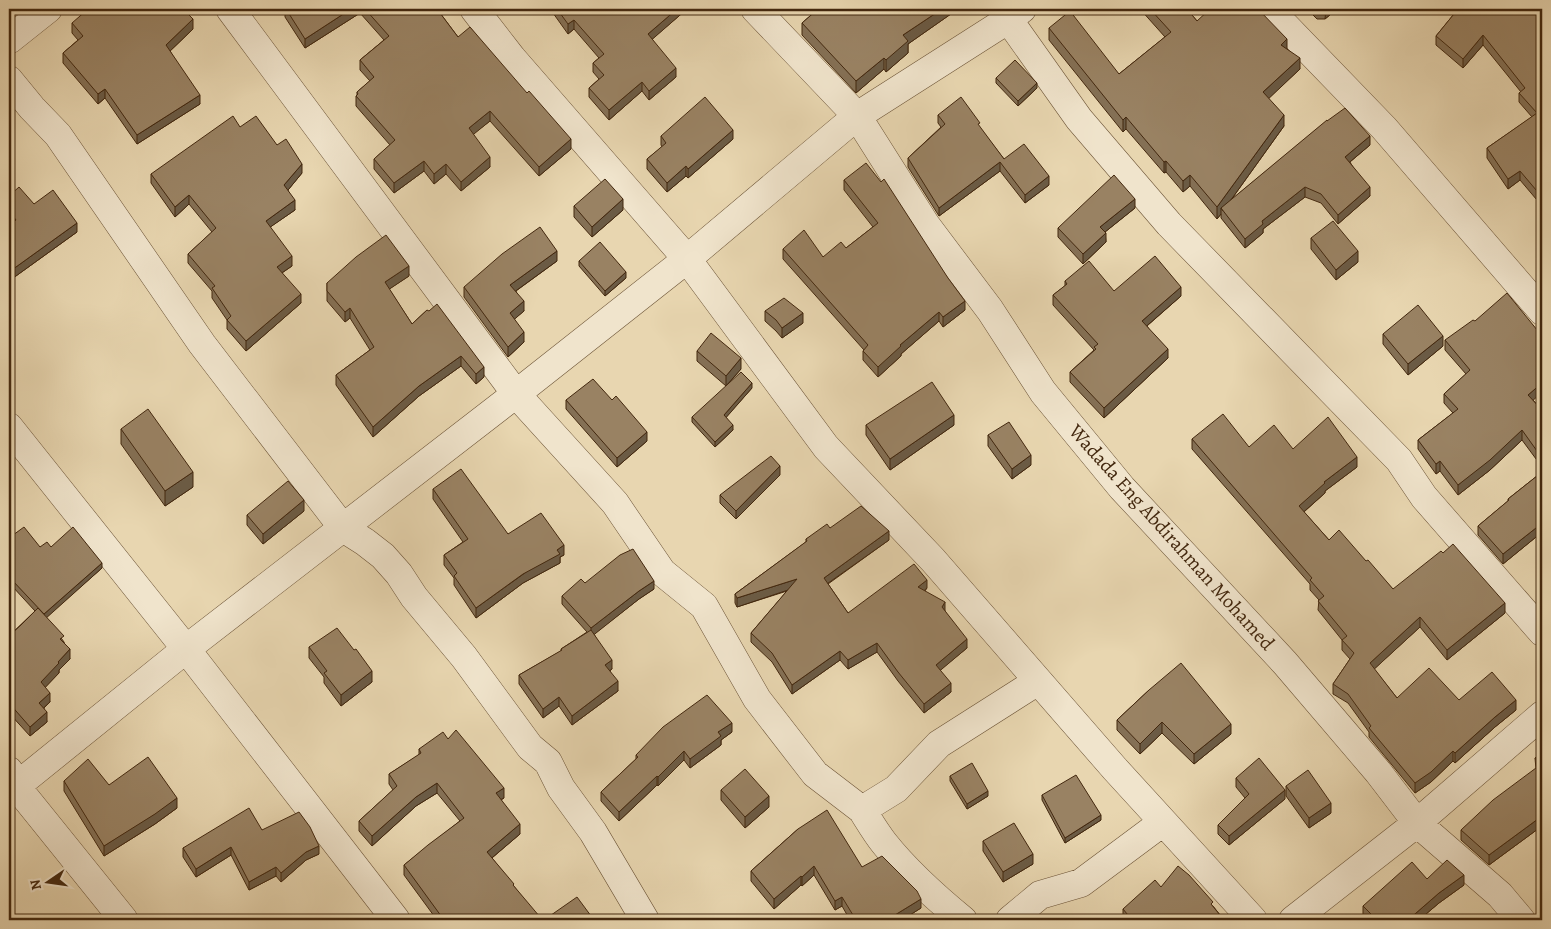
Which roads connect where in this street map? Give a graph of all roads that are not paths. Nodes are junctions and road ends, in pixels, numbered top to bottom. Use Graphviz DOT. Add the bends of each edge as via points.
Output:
graph roads {
  1 [pos="48,9"];
  2 [pos="230,9"];
  3 [pos="474,9"];
  4 [pos="755,9"];
  5 [pos="1269,9"];
  6 [pos="1011,12"];
  7 [pos="9,40"];
  8 [pos="9,80"];
  9 [pos="857,116"];
  10 [pos="687,259"];
  11 [pos="1542,311"];
  12 [pos="516,394"];
  13 [pos="9,427"];
  14 [pos="343,528"];
  15 [pos="1542,632"];
  16 [pos="186,649"];
  17 [pos="1038,681"];
  18 [pos="1542,715"];
  19 [pos="11,783"];
  20 [pos="862,810"];
  21 [pos="1163,822"];
  22 [pos="1417,823"];
  23 [pos="124,920"];
  24 [pos="396,920"];
  25 [pos="645,920"];
  26 [pos="963,920"];
  27 [pos="1010,920"];
  28 [pos="1253,920"];
  29 [pos="1293,920"];
  30 [pos="1521,920"];
  1 -- 7 [label="street"];
  2 -- 12 [label="street"];
  3 -- 10 [label="street" via="512,58"];
  4 -- 9 [label="street, Wadada Eng Abdirahman Mohamed"];
  5 -- 11 [label="street" via="1384,128"];
  6 -- 9 [label="street"];
  6 -- 15 [label="street" via="1079,118 1169,224 1399,460 1424,497"];
  8 -- 14 [label="street" via="58,135 202,344"];
  9 -- 10 [label="street"];
  9 -- 22 [label="street, Wadada Eng Abdirahman Mohamed" via="926,225 990,310 1043,392 1122,488 1285,663"];
  10 -- 12 [label="street"];
  10 -- 17 [label="street" via="826,447 933,560"];
  12 -- 14 [label="street"];
  12 -- 20 [label="street" via="615,503 662,572 704,606 757,698 815,774"];
  13 -- 16 [label="street"];
  14 -- 16 [label="street"];
  14 -- 25 [label="street" via="383,556 399,574 530,747 548,762 561,788 593,832"];
  16 -- 19 [label="street"];
  16 -- 24 [label="street"];
  17 -- 20 [label="street" via="939,744 896,789"];
  17 -- 21 [label="street"];
  18 -- 22 [label="street"];
  19 -- 23 [label="street"];
  20 -- 26 [label="street" via="883,842 910,872"];
  21 -- 27 [label="street" via="1081,883 1040,895"];
  21 -- 28 [label="street"];
  22 -- 29 [label="street"];
  22 -- 30 [label="street, Wadada Eng Abdirahman Mohamed" via="1500,895"];
}
